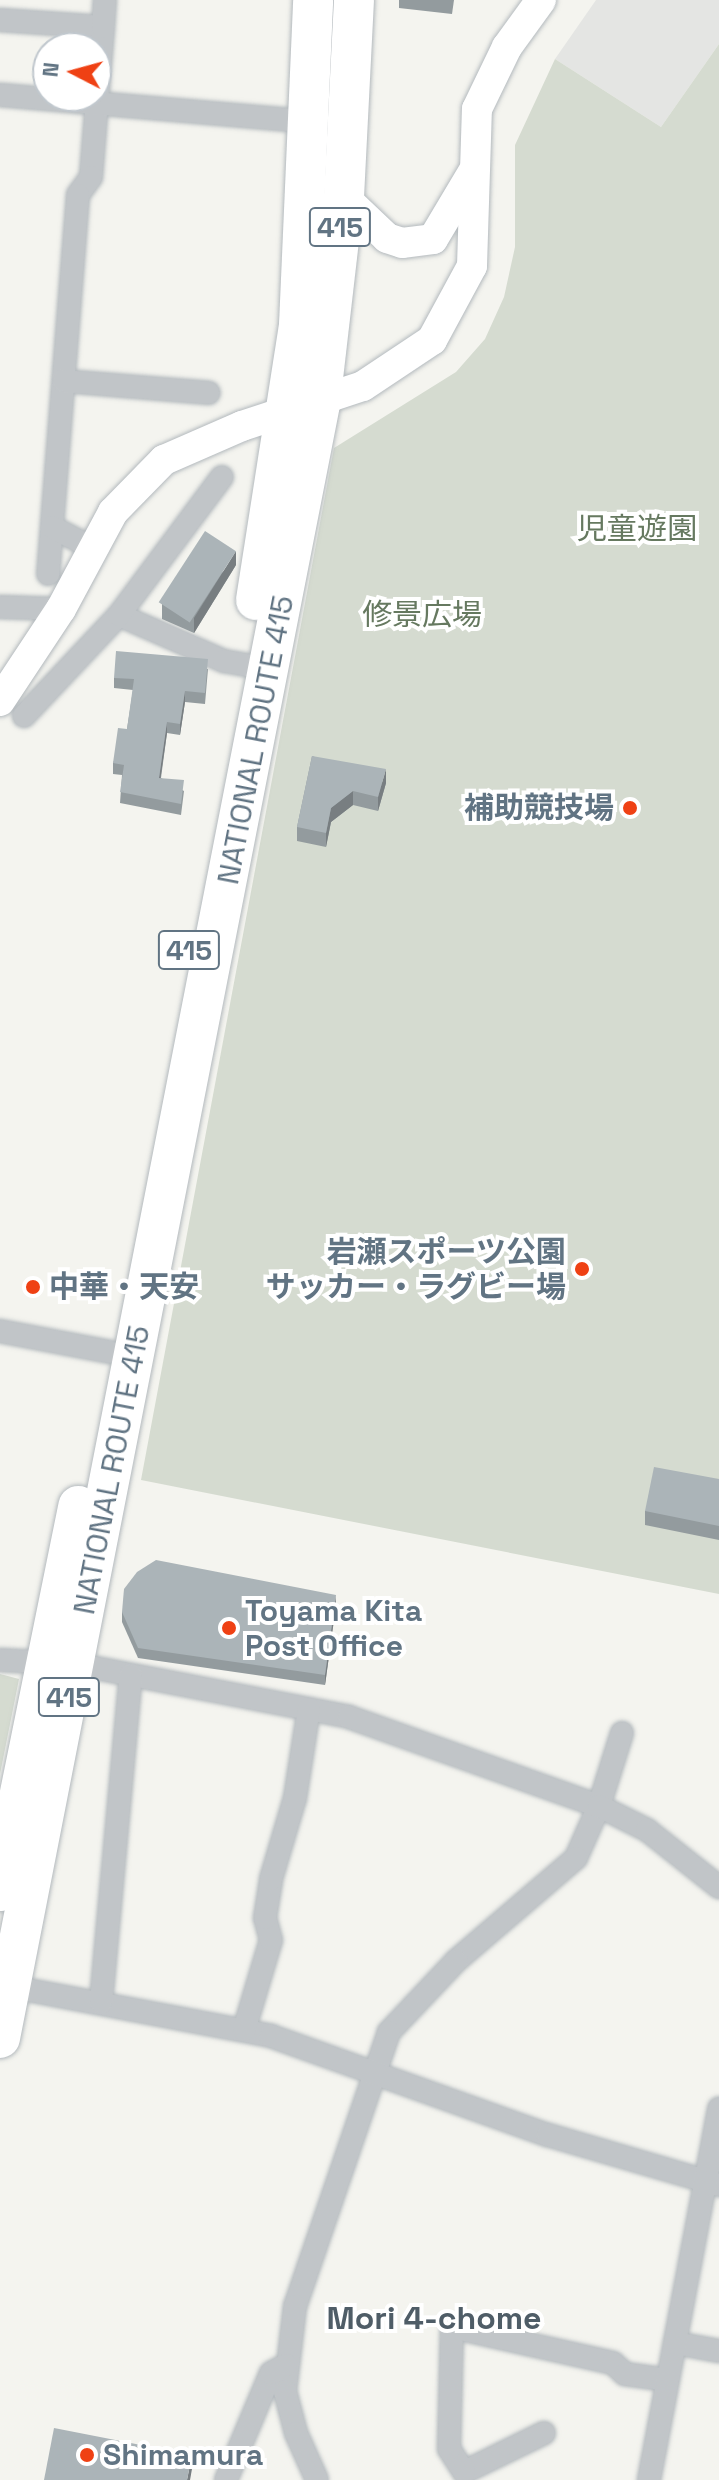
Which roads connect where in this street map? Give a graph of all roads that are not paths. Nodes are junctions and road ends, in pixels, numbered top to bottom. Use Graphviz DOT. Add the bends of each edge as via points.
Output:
graph roads {
  1 [pos="105,0"];
  2 [pos="313,0"];
  3 [pos="354,0"];
  4 [pos="541,0"];
  5 [pos="0,20"];
  6 [pos="103,27"];
  7 [pos="103,32"];
  8 [pos="0,95"];
  9 [pos="32,97"];
  10 [pos="112,103"];
  11 [pos="96,112"];
  12 [pos="310,121"];
  13 [pos="349,125"];
  14 [pos="473,172"];
  15 [pos="344,197"];
  16 [pos="64,381"];
  17 [pos="209,393"];
  18 [pos="303,410"];
  19 [pos="222,477"];
  20 [pos="52,527"];
  21 [pos="94,549"];
  22 [pos="48,574"];
  23 [pos="0,607"];
  24 [pos="61,609"];
  25 [pos="119,615"];
  26 [pos="257,667"];
  27 [pos="12,709"];
  28 [pos="0,1331"];
  29 [pos="110,1352"];
  30 [pos="0,1660"];
  31 [pos="60,1662"];
  32 [pos="131,1675"];
  33 [pos="309,1709"];
  34 [pos="622,1733"];
  35 [pos="599,1806"];
  36 [pos="719,1887"];
  37 [pos="0,1891"];
  38 [pos="5,1986"];
  39 [pos="101,2002"];
  40 [pos="244,2030"];
  41 [pos="0,2038"];
  42 [pos="374,2072"];
  43 [pos="719,2109"];
  44 [pos="714,2184"];
  45 [pos="675,2343"];
  46 [pos="719,2351"];
  47 [pos="286,2365"];
  48 [pos="668,2380"];
  49 [pos="544,2433"];
  50 [pos="466,2476"];
  51 [pos="226,2480"];
  52 [pos="317,2480"];
  53 [pos="649,2480"];
  1 -- 6 [label="street"];
  2 -- 12 [label="highway, NATIONAL ROUTE 415 / 415"];
  3 -- 13 [label="highway, NATIONAL ROUTE 415 / 415"];
  4 -- 14 [label="main road" via="507,47 477,109"];
  5 -- 6 [label="street"];
  6 -- 7 [label="street"];
  8 -- 9 [label="street"];
  10 -- 12 [label="street"];
  11 -- 16 [label="street" via="91,177 78,195"];
  12 -- 13 [label="street"];
  12 -- 18 [label="highway, NATIONAL ROUTE 415 / 415" via="299,325"];
  13 -- 15 [label="highway, NATIONAL ROUTE 415 / 415"];
  14 -- 15 [label="main road" via="433,239 402,243 387,238"];
  14 -- 18 [label="main road" via="477,216 472,266 432,340 363,386"];
  15 -- 18 [label="highway, NATIONAL ROUTE 415 / 415"];
  16 -- 17 [label="street"];
  16 -- 20 [label="street"];
  18 -- 21 [label="main road" via="242,426 164,460 113,512"];
  18 -- 26 [label="highway, NATIONAL ROUTE 415 / 415"];
  19 -- 25 [label="street"];
  20 -- 21 [label="street"];
  20 -- 22 [label="street"];
  21 -- 24 [label="main road"];
  23 -- 24 [label="street"];
  24 -- 27 [label="main road"];
  25 -- 26 [label="street"];
  25 -- 27 [label="street"];
  26 -- 29 [label="highway, NATIONAL ROUTE 415 / 415"];
  26 -- 31 [label="highway, NATIONAL ROUTE 415 / 415"];
  28 -- 29 [label="street"];
  29 -- 31 [label="highway, NATIONAL ROUTE 415 / 415"];
  30 -- 31 [label="street"];
  31 -- 32 [label="street"];
  31 -- 37 [label="highway, NATIONAL ROUTE 415 / 415"];
  31 -- 38 [label="highway, NATIONAL ROUTE 415 / 415"];
  32 -- 33 [label="street"];
  32 -- 39 [label="street"];
  33 -- 35 [label="street" via="349,1717"];
  33 -- 40 [label="street" via="295,1798 271,1879 265,1918 271,1940"];
  34 -- 35 [label="street"];
  35 -- 36 [label="street" via="647,1830"];
  35 -- 42 [label="street" via="576,1858 456,1961 389,2032"];
  38 -- 39 [label="street"];
  38 -- 41 [label="highway, NATIONAL ROUTE 415 / 415"];
  39 -- 40 [label="street"];
  40 -- 42 [label="street"];
  42 -- 44 [label="street" via="548,2135"];
  42 -- 47 [label="street" via="295,2306"];
  43 -- 44 [label="street"];
  44 -- 45 [label="street"];
  45 -- 46 [label="street"];
  45 -- 48 [label="street"];
  47 -- 51 [label="street" via="271,2373"];
  47 -- 52 [label="street" via="296,2433"];
  48 -- 50 [label="street" via="625,2374 613,2363 452,2327 449,2449"];
  48 -- 53 [label="street"];
  49 -- 50 [label="street"];
}
